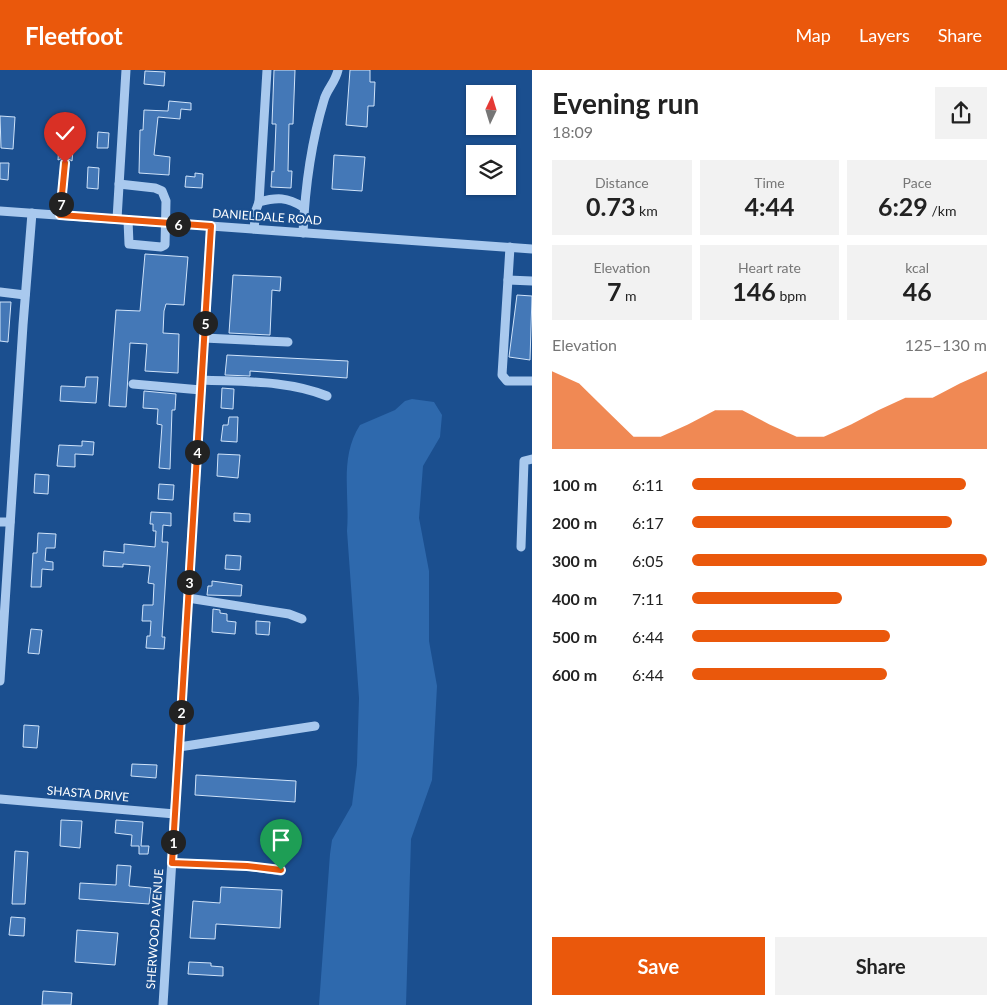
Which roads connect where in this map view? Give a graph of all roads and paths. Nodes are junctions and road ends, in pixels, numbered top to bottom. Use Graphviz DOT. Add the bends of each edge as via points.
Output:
graph roads {
  1 [pos="126,70"];
  2 [pos="267,70"];
  3 [pos="338,70"];
  4 [pos="65,163"];
  5 [pos="119,184"];
  6 [pos="259,202"];
  7 [pos="303,207"];
  8 [pos="0,211"];
  9 [pos="32,214"];
  10 [pos="60,215"];
  11 [pos="117,219"];
  12 [pos="128,220"];
  13 [pos="167,223"];
  14 [pos="211,226"];
  15 [pos="254,229"];
  16 [pos="303,232"];
  17 [pos="510,247"];
  18 [pos="532,249"];
  19 [pos="508,280"];
  20 [pos="532,281"];
  21 [pos="0,292"];
  22 [pos="25,295"];
  23 [pos="204,338"];
  24 [pos="288,342"];
  25 [pos="532,381"];
  26 [pos="133,384"];
  27 [pos="201,385"];
  28 [pos="327,396"];
  29 [pos="532,459"];
  30 [pos="0,522"];
  31 [pos="10,522"];
  32 [pos="521,547"];
  33 [pos="188,598"];
  34 [pos="302,619"];
  35 [pos="0,681"];
  36 [pos="315,726"];
  37 [pos="180,747"];
  38 [pos="0,799"];
  39 [pos="175,814"];
  40 [pos="172,863"];
  41 [pos="281,870"];
  42 [pos="163,1005"];
  1 -- 5 [label="street"];
  2 -- 6 [label="street"];
  3 -- 7 [label="street" via="318,121"];
  4 -- 10 [label="street"];
  5 -- 11 [label="street"];
  5 -- 13 [label="street" via="162,191"];
  6 -- 7 [label="street" via="290,198"];
  6 -- 15 [label="street"];
  7 -- 16 [label="street"];
  8 -- 9 [label="street, DANIELDALE ROAD"];
  9 -- 10 [label="street, DANIELDALE ROAD"];
  9 -- 22 [label="street"];
  10 -- 11 [label="street, DANIELDALE ROAD"];
  11 -- 12 [label="street, DANIELDALE ROAD"];
  12 -- 13 [label="street, DANIELDALE ROAD"];
  12 -- 13 [label="street" via="129,244 161,248 165,245"];
  13 -- 14 [label="street, DANIELDALE ROAD"];
  14 -- 15 [label="street, DANIELDALE ROAD"];
  14 -- 23 [label="street, SHERWOOD AVENUE"];
  15 -- 16 [label="street, DANIELDALE ROAD"];
  16 -- 17 [label="street, DANIELDALE ROAD"];
  17 -- 18 [label="street, DANIELDALE ROAD"];
  17 -- 19 [label="street"];
  19 -- 20 [label="street"];
  19 -- 25 [label="street" via="502,375 508,381"];
  21 -- 22 [label="street"];
  22 -- 31 [label="street"];
  23 -- 24 [label="street"];
  23 -- 27 [label="street, SHERWOOD AVENUE"];
  26 -- 27 [label="street"];
  27 -- 28 [label="street" via="267,382"];
  27 -- 33 [label="street, SHERWOOD AVENUE"];
  29 -- 32 [label="street" via="524,461"];
  30 -- 31 [label="street"];
  31 -- 35 [label="street"];
  33 -- 34 [label="street" via="289,614"];
  33 -- 37 [label="street, SHERWOOD AVENUE"];
  36 -- 37 [label="street"];
  37 -- 39 [label="street, SHERWOOD AVENUE"];
  38 -- 39 [label="street, SHASTA DRIVE"];
  39 -- 40 [label="street, SHERWOOD AVENUE"];
  40 -- 41 [label="street"];
  40 -- 42 [label="street, SHERWOOD AVENUE"];
}
